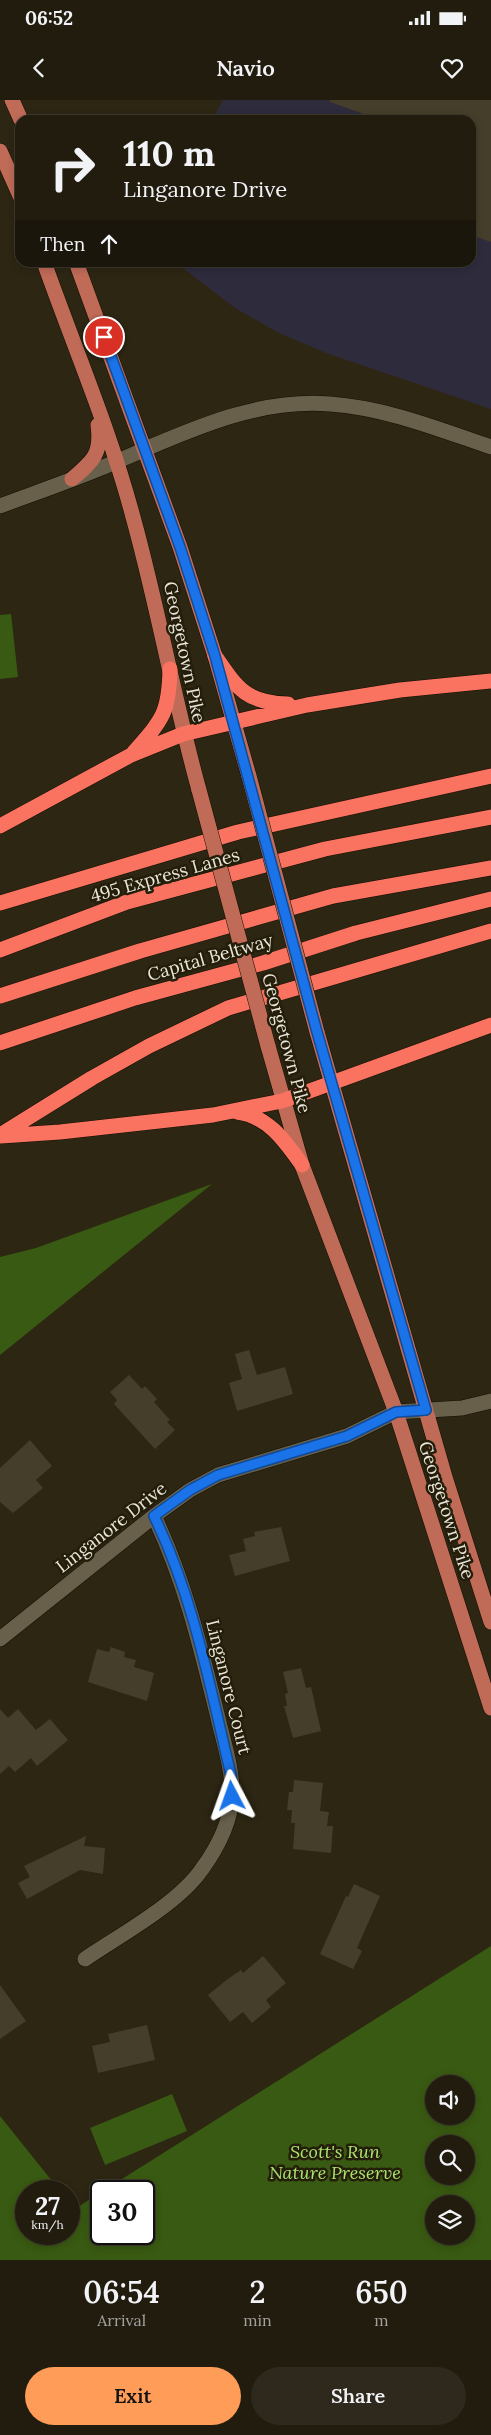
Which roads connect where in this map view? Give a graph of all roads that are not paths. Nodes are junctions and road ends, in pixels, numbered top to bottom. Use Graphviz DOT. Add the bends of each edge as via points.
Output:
graph roads {
  1 [pos="12,100"];
  2 [pos="18,115"];
  3 [pos="0,151"];
  4 [pos="15,185"];
  5 [pos="46,267"];
  6 [pos="78,267"];
  7 [pos="95,399"];
  8 [pos="491,447"];
  9 [pos="145,449"];
  10 [pos="116,461"];
  11 [pos="72,479"];
  12 [pos="0,506"];
  13 [pos="215,656"];
  14 [pos="170,669"];
  15 [pos="491,681"];
  16 [pos="307,705"];
  17 [pos="234,722"];
  18 [pos="184,734"];
  19 [pos="131,755"];
  20 [pos="491,776"];
  21 [pos="491,817"];
  22 [pos="0,826"];
  23 [pos="491,868"];
  24 [pos="491,899"];
  25 [pos="0,902"];
  26 [pos="491,931"];
  27 [pos="0,950"];
  28 [pos="0,996"];
  29 [pos="491,1025"];
  30 [pos="0,1043"];
  31 [pos="332,1083"];
  32 [pos="282,1101"];
  33 [pos="231,1111"];
  34 [pos="0,1135"];
  35 [pos="302,1165"];
  36 [pos="491,1401"];
  37 [pos="426,1410"];
  38 [pos="396,1412"];
  39 [pos="154,1516"];
  40 [pos="491,1622"];
  41 [pos="0,1640"];
  42 [pos="491,1708"];
  43 [pos="85,1959"];
  1 -- 2 [label="main road"];
  3 -- 4 [label="main road"];
  5 -- 7 [label="main road, Georgetown Pike"];
  6 -- 9 [label="main road, Georgetown Pike"];
  7 -- 10 [label="main road, Georgetown Pike"];
  7 -- 11 [label="main road" via="99,447 94,459"];
  8 -- 9 [label="street" via="400,416 359,407 293,404 257,409"];
  9 -- 10 [label="street"];
  9 -- 13 [label="main road, Georgetown Pike"];
  10 -- 11 [label="street"];
  10 -- 14 [label="main road, Georgetown Pike" via="150,580"];
  11 -- 12 [label="street"];
  13 -- 16 [label="highway" via="247,695 267,704"];
  13 -- 17 [label="main road, Georgetown Pike"];
  14 -- 18 [label="main road, Georgetown Pike"];
  14 -- 19 [label="highway" via="169,698 164,714"];
  15 -- 16 [label="highway" via="400,690"];
  16 -- 17 [label="highway"];
  17 -- 18 [label="highway"];
  17 -- 31 [label="main road, Georgetown Pike, bridge"];
  18 -- 19 [label="highway"];
  18 -- 32 [label="main road, Georgetown Pike, bridge"];
  19 -- 22 [label="highway"];
  20 -- 25 [label="highway" via="238,832"];
  21 -- 27 [label="highway, 495 Express Lanes" via="325,849 127,902"];
  23 -- 28 [label="highway" via="333,896 140,951"];
  24 -- 30 [label="highway, Capital Beltway" via="356,933 263,963 135,998"];
  26 -- 34 [label="highway" via="228,1008 149,1046"];
  29 -- 31 [label="highway"];
  31 -- 32 [label="highway"];
  31 -- 37 [label="main road, Georgetown Pike"];
  32 -- 33 [label="highway"];
  32 -- 35 [label="main road, Georgetown Pike"];
  33 -- 34 [label="highway" via="60,1132"];
  33 -- 35 [label="highway" via="250,1114 266,1122"];
  35 -- 38 [label="main road, Georgetown Pike"];
  36 -- 37 [label="street" via="462,1408"];
  37 -- 38 [label="street"];
  37 -- 40 [label="main road, Georgetown Pike"];
  38 -- 39 [label="street, Linganore Drive" via="347,1436 218,1475"];
  38 -- 42 [label="main road, Georgetown Pike"];
  39 -- 41 [label="street, Linganore Drive"];
  39 -- 43 [label="street, Linganore Court" via="182,1582 201,1649 231,1775 232,1796 220,1842 202,1871 185,1889"];
}
